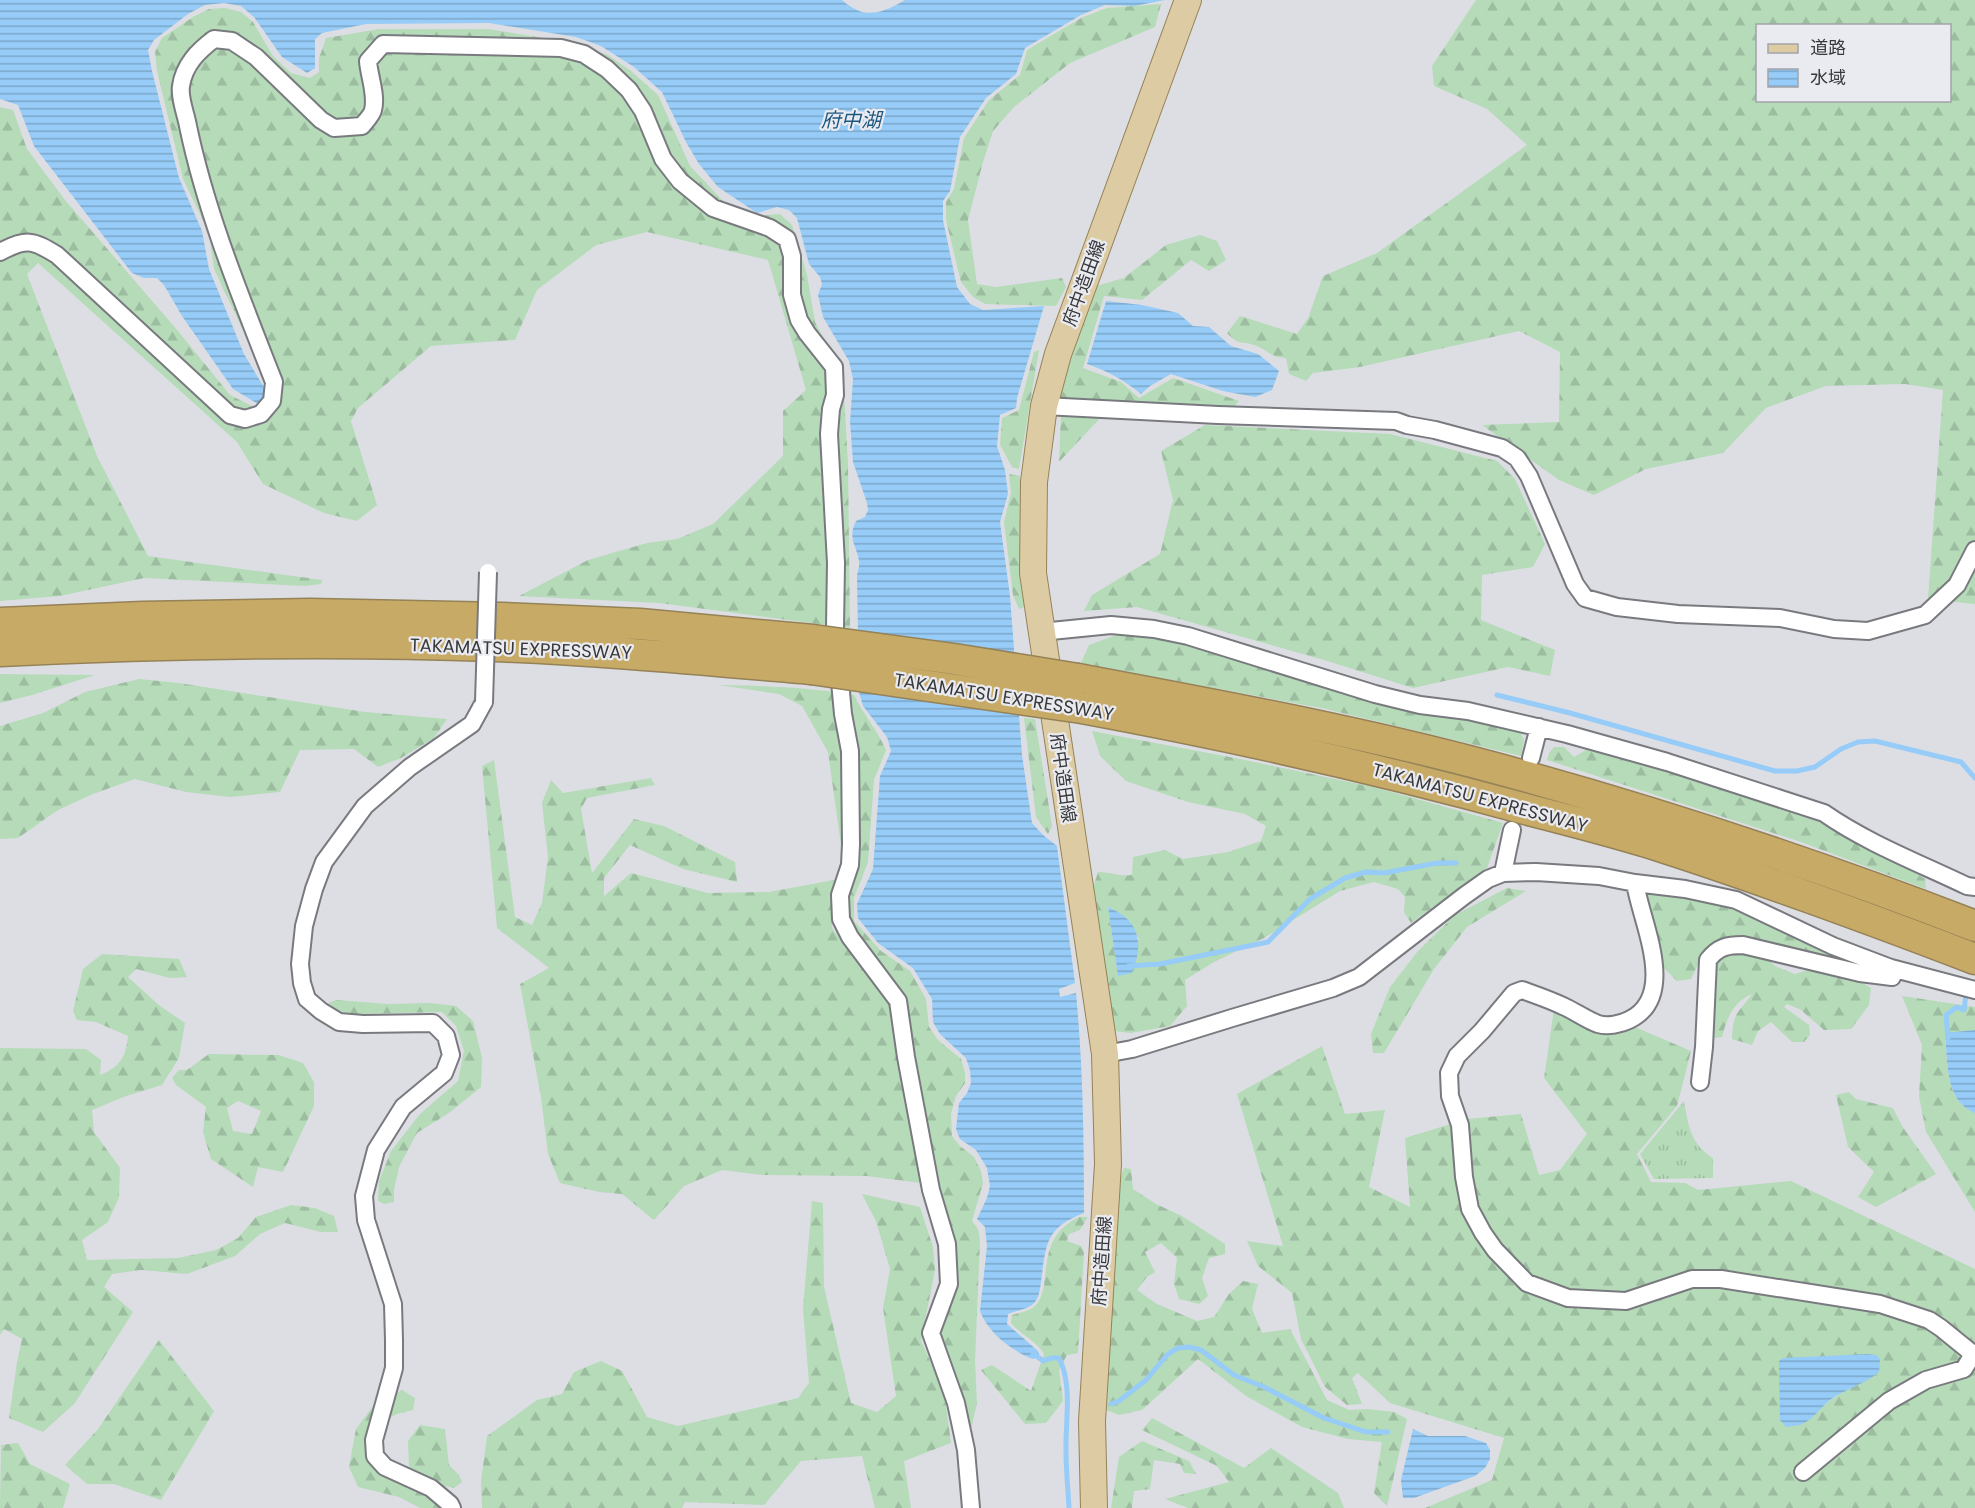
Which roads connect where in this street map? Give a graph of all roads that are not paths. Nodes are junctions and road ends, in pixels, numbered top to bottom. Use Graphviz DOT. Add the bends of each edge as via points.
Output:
graph roads {
  1 [pos="1188,0"];
  2 [pos="0,252"];
  3 [pos="1044,406"];
  4 [pos="1975,550"];
  5 [pos="488,572"];
  6 [pos="0,623"];
  7 [pos="1041,632"];
  8 [pos="0,651"];
  9 [pos="812,655"];
  10 [pos="1539,727"];
  11 [pos="1531,758"];
  12 [pos="1512,830"];
  13 [pos="1503,873"];
  14 [pos="1635,884"];
  15 [pos="1975,887"];
  16 [pos="1975,926"];
  17 [pos="1975,959"];
  18 [pos="1895,969"];
  19 [pos="1975,990"];
  20 [pos="1105,1054"];
  21 [pos="1700,1082"];
  22 [pos="1803,1472"];
  23 [pos="452,1508"];
  24 [pos="971,1508"];
  25 [pos="1094,1508"];
  1 -- 3 [label="main road, 府中造田線" via="1058,354"];
  2 -- 24 [label="street" via="19,242 39,244 57,255 230,415 245,419 261,414 272,401 274,382 226,258 192,145 180,88 194,57 214,39 232,41 256,57 334,128 362,126 373,111 369,61 382,44 561,48 584,54 628,90 643,111 663,159 680,181 713,208 770,228 787,239 792,256 792,295 800,320 834,367 835,394 829,434 836,627 850,751 850,866 840,895 841,919 898,1001 931,1190 947,1244 949,1284 931,1333 956,1403 966,1450"];
  3 -- 4 [label="street" via="1396,421 1502,448 1517,458 1529,477 1575,584 1585,598 1617,608 1780,618 1868,631 1925,615 1957,585"];
  3 -- 7 [label="main road, 府中造田線" via="1034,482 1033,573"];
  5 -- 23 [label="street, bridge" via="484,702 472,723 410,767 365,806 324,862 304,926 300,964 307,999 339,1022 433,1023 446,1036 451,1055 444,1073 403,1107 375,1150 364,1196 366,1220 393,1304 394,1368 374,1440 375,1456 385,1467 431,1488"];
  6 -- 9 [label="highway, TAKAMATSU EXPRESSWAY" via="310,615 502,618 640,624"];
  7 -- 10 [label="street" via="1111,626 1154,629 1375,694"];
  7 -- 20 [label="main road, 府中造田線"];
  8 -- 9 [label="highway, TAKAMATSU EXPRESSWAY" via="311,642 640,654"];
  9 -- 16 [label="highway, TAKAMATSU EXPRESSWAY, bridge" via="954,659 1322,727 1494,768 1663,818 1890,893"];
  9 -- 17 [label="highway, TAKAMATSU EXPRESSWAY, bridge" via="1185,727 1482,797 1637,840"];
  10 -- 11 [label="street"];
  10 -- 15 [label="street" via="1667,762 1824,813"];
  12 -- 13 [label="street"];
  13 -- 14 [label="street" via="1599,876"];
  13 -- 20 [label="street" via="1464,896 1359,977"];
  14 -- 18 [label="street" via="1736,900 1833,946"];
  14 -- 22 [label="street" via="1654,960 1653,993 1635,1017 1621,1024 1599,1025 1522,990 1514,993 1457,1056 1449,1073 1450,1096 1460,1125 1470,1209 1495,1250 1527,1283 1568,1298 1626,1301 1692,1279 1721,1279 1880,1304 1929,1320 1973,1354 1964,1369 1926,1380 1889,1401"];
  18 -- 19 [label="street"];
  18 -- 21 [label="street" via="1892,977 1860,973 1743,945 1727,945 1708,960"];
  20 -- 25 [label="main road, 府中造田線" via="1108,1164 1092,1421"];
}
